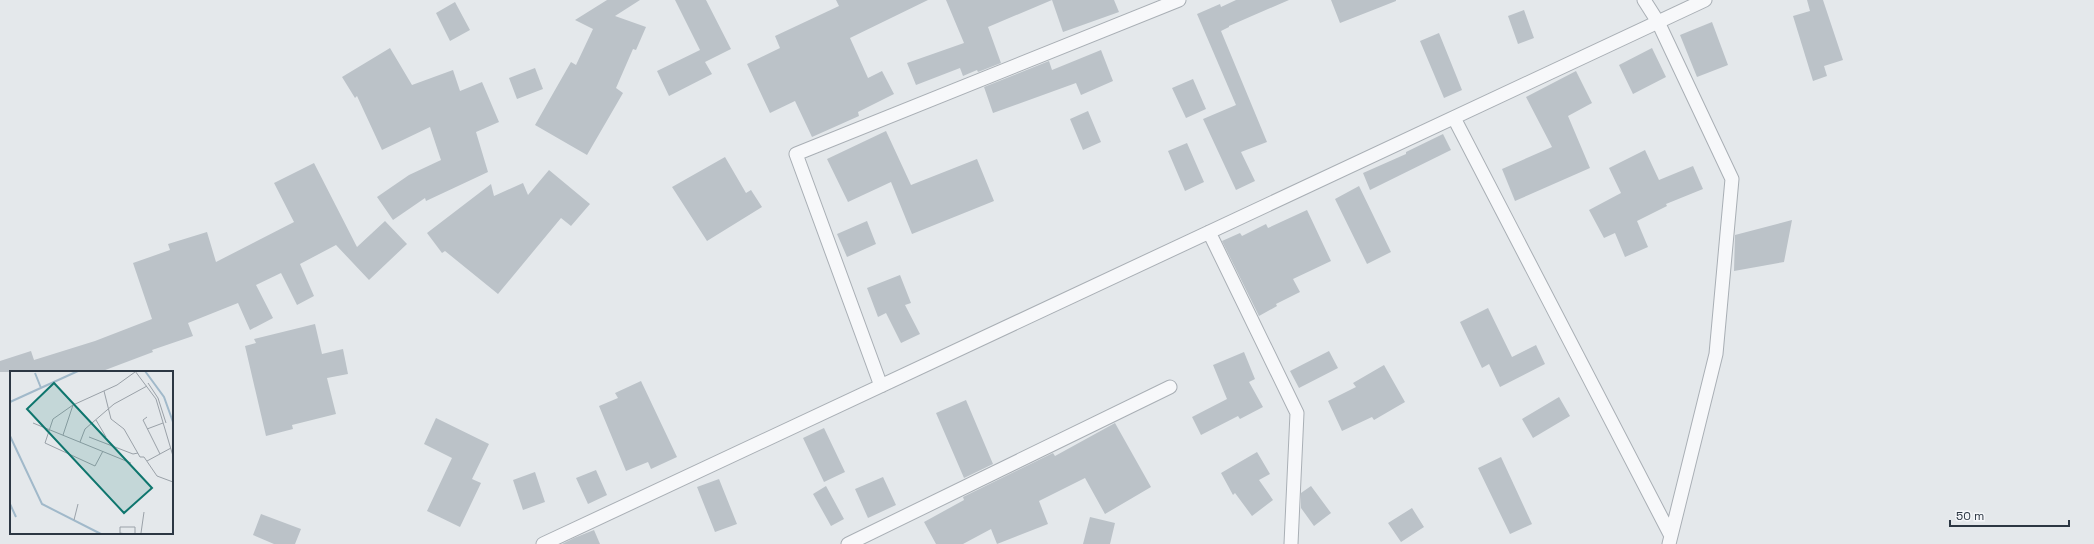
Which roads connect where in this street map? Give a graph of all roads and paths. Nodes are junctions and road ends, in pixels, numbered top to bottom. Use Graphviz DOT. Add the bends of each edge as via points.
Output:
graph roads {
  1 [pos="1179,0"];
  2 [pos="1644,0"];
  3 [pos="1705,0"];
  4 [pos="1658,22"];
  5 [pos="1454,118"];
  6 [pos="1209,232"];
  7 [pos="881,386"];
  8 [pos="1170,387"];
  9 [pos="1670,540"];
  10 [pos="543,544"];
  11 [pos="848,544"];
  12 [pos="1291,544"];
  1 -- 7 [label="street" via="796,154"];
  2 -- 4 [label="street"];
  3 -- 4 [label="street"];
  4 -- 5 [label="street"];
  4 -- 9 [label="street" via="1732,179 1716,354"];
  5 -- 6 [label="street"];
  5 -- 9 [label="street"];
  6 -- 7 [label="street"];
  6 -- 12 [label="street" via="1297,413"];
  7 -- 10 [label="street"];
  8 -- 11 [label="street"];
}
